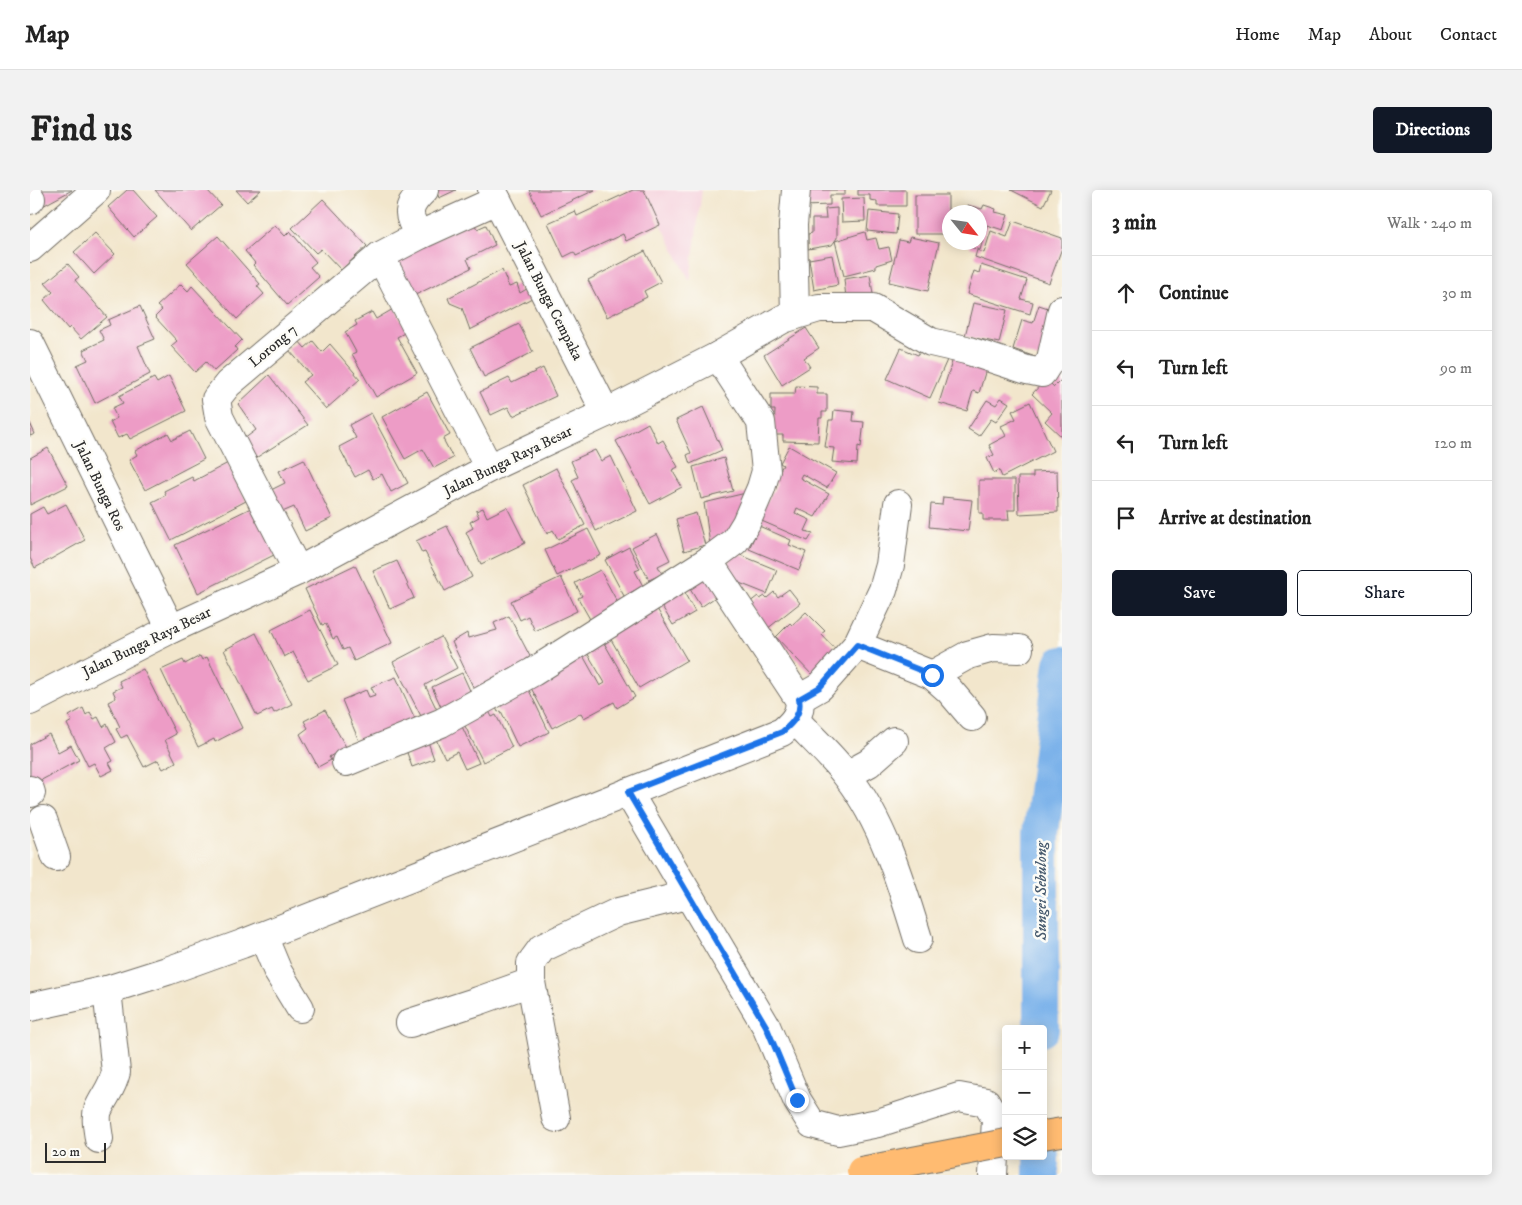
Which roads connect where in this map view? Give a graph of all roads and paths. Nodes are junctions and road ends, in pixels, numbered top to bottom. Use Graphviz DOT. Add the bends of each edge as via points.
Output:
graph roads {
  1 [pos="96,190"];
  2 [pos="424,190"];
  3 [pos="796,190"];
  4 [pos="494,195"];
  5 [pos="420,235"];
  6 [pos="30,248"];
  7 [pos="380,256"];
  8 [pos="1062,310"];
  9 [pos="795,315"];
  10 [pos="30,343"];
  11 [pos="718,356"];
  12 [pos="606,413"];
  13 [pos="489,468"];
  14 [pos="898,504"];
  15 [pos="708,560"];
  16 [pos="298,571"];
  17 [pos="171,629"];
  18 [pos="857,645"];
  19 [pos="1019,649"];
  20 [pos="932,675"];
  21 [pos="30,701"];
  22 [pos="797,710"];
  23 [pos="972,717"];
  24 [pos="894,741"];
  25 [pos="346,762"];
  26 [pos="847,775"];
  27 [pos="628,792"];
  28 [pos="43,820"];
  29 [pos="56,856"];
  30 [pos="687,895"];
  31 [pos="263,936"];
  32 [pos="918,939"];
  33 [pos="531,982"];
  34 [pos="107,990"];
  35 [pos="30,1007"];
  36 [pos="300,1008"];
  37 [pos="410,1023"];
  38 [pos="556,1118"];
  39 [pos="1062,1132"];
  40 [pos="1047,1134"];
  41 [pos="99,1138"];
  42 [pos="1002,1144"];
  43 [pos="853,1173"];
  44 [pos="993,1175"];
  1 -- 6 [label="street"];
  2 -- 5 [label="street" via="415,198 409,212 411,223"];
  3 -- 9 [label="street" via="793,225"];
  4 -- 5 [label="street, Lorong 7"];
  4 -- 12 [label="street, Jalan Bunga Cempaka"];
  5 -- 7 [label="street, Lorong 7"];
  7 -- 13 [label="street"];
  7 -- 16 [label="street, Lorong 7" via="228,384 216,399 218,417"];
  8 -- 9 [label="street, Jalan Bunga Raya Besar" via="1051,359 1042,373 931,342 873,308 819,308"];
  9 -- 11 [label="street, Jalan Bunga Raya Besar"];
  10 -- 17 [label="street, Jalan Bunga Ros"];
  11 -- 12 [label="street, Jalan Bunga Raya Besar"];
  11 -- 15 [label="street" via="761,422 766,471 746,524 735,541"];
  12 -- 13 [label="street, Jalan Bunga Raya Besar"];
  13 -- 16 [label="street, Jalan Bunga Raya Besar"];
  14 -- 18 [label="street" via="890,565 883,590"];
  15 -- 22 [label="street"];
  15 -- 25 [label="street" via="525,677 441,723"];
  16 -- 17 [label="street, Jalan Bunga Raya Besar"];
  17 -- 21 [label="street, Jalan Bunga Raya Besar"];
  18 -- 20 [label="street"];
  18 -- 22 [label="street"];
  19 -- 20 [label="street" via="993,648 968,655"];
  20 -- 23 [label="street"];
  22 -- 26 [label="street"];
  22 -- 27 [label="street" via="782,732"];
  24 -- 26 [label="street" via="869,763"];
  26 -- 32 [label="street" via="867,806 898,872"];
  27 -- 30 [label="street"];
  27 -- 31 [label="street"];
  28 -- 29 [label="street"];
  30 -- 33 [label="street" via="618,912 542,948 531,963"];
  30 -- 44 [label="street" via="766,1026 797,1100 812,1124 838,1131 878,1123 959,1097 986,1102 996,1119"];
  31 -- 34 [label="street"];
  31 -- 36 [label="street" via="278,972"];
  33 -- 37 [label="street"];
  33 -- 38 [label="street"];
  34 -- 35 [label="street"];
  34 -- 41 [label="street" via="116,1072 113,1085 98,1110"];
  39 -- 40 [label="highway"];
  42 -- 43 [label="highway, bridge"];
}
